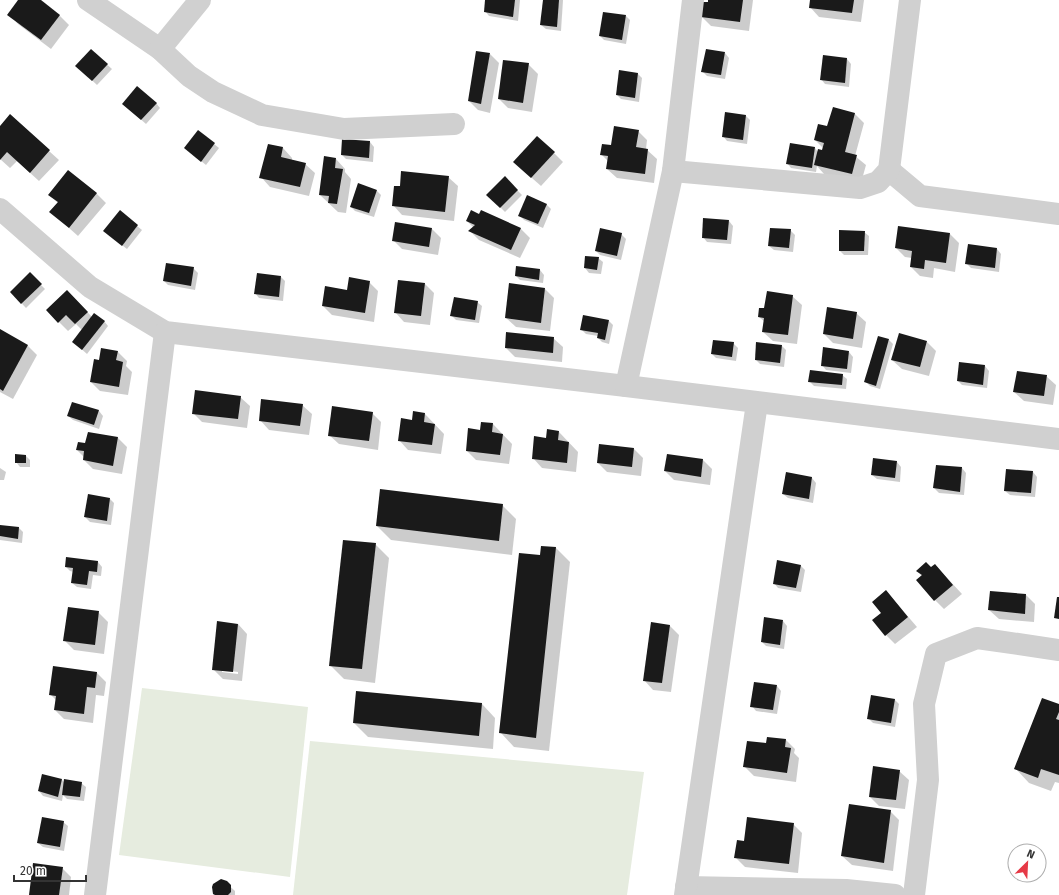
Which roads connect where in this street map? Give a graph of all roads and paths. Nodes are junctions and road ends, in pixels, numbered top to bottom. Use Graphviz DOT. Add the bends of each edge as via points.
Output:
graph roads {
  1 [pos="88,0"];
  2 [pos="200,0"];
  3 [pos="693,0"];
  4 [pos="910,0"];
  5 [pos="160,49"];
  6 [pos="454,124"];
  7 [pos="889,170"];
  8 [pos="673,171"];
  9 [pos="0,209"];
  10 [pos="1059,214"];
  11 [pos="165,332"];
  12 [pos="626,386"];
  13 [pos="757,402"];
  14 [pos="1059,439"];
  15 [pos="1059,650"];
  16 [pos="685,891"];
  17 [pos="95,895"];
  18 [pos="895,895"];
  19 [pos="914,895"];
  1 -- 5 [label="street"];
  2 -- 5 [label="street"];
  3 -- 8 [label="street"];
  4 -- 7 [label="street"];
  5 -- 6 [label="street" via="189,76 213,92 262,115 344,129"];
  7 -- 8 [label="street" via="878,182 860,188"];
  7 -- 10 [label="street" via="920,196"];
  8 -- 12 [label="street"];
  9 -- 11 [label="street" via="90,287"];
  11 -- 12 [label="street"];
  11 -- 17 [label="street"];
  12 -- 13 [label="street"];
  13 -- 14 [label="street"];
  13 -- 16 [label="street"];
  15 -- 19 [label="street" via="977,638 936,654 924,704 928,780"];
  16 -- 18 [label="street" via="846,890"];
}
